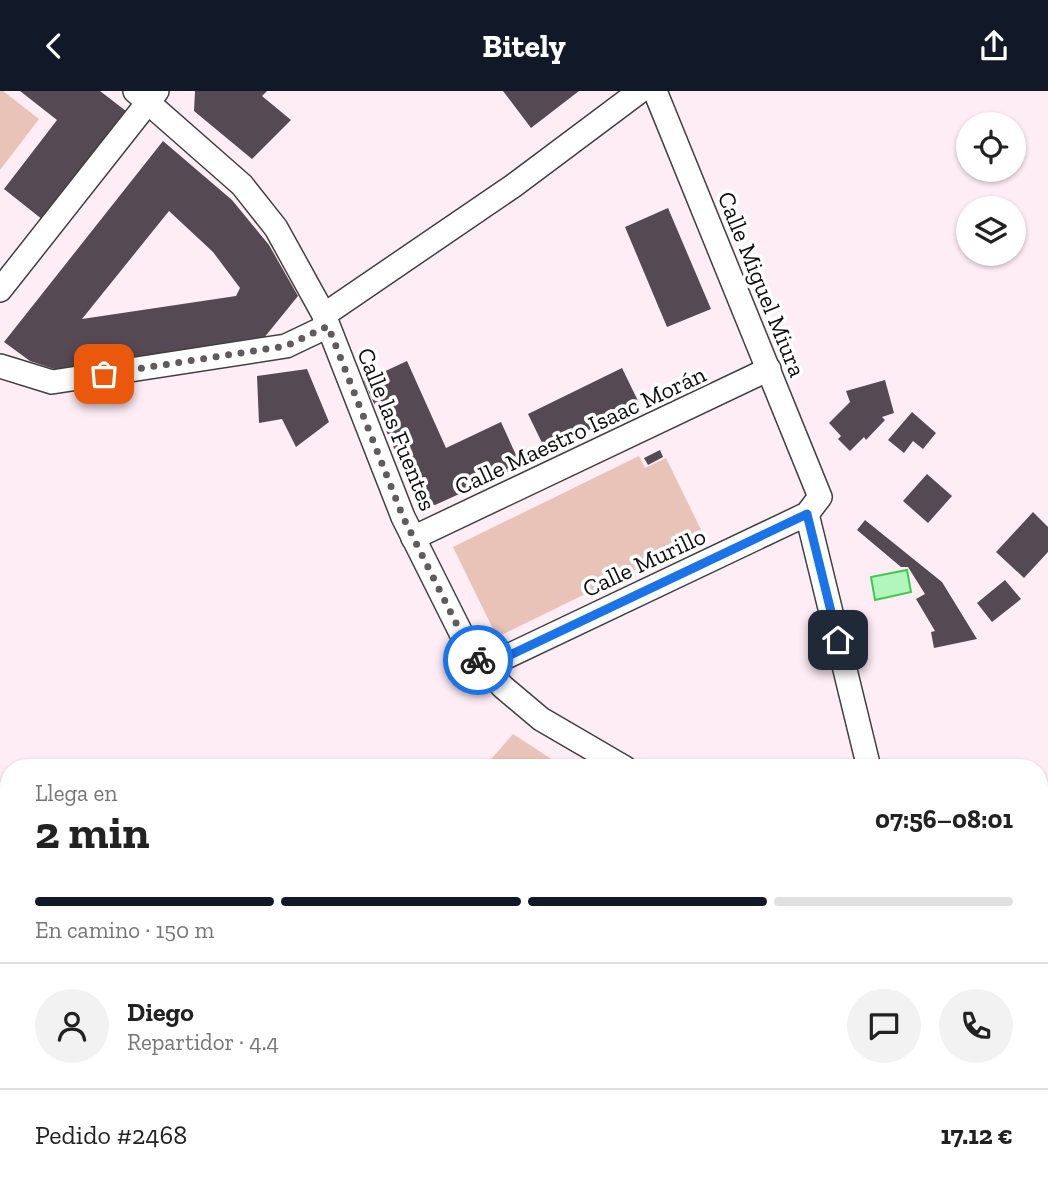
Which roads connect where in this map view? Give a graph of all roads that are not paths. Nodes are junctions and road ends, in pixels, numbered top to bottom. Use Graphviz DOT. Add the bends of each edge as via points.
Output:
graph roads {
  1 [pos="640,91"];
  2 [pos="655,91"];
  3 [pos="146,94"];
  4 [pos="0,290"];
  5 [pos="326,321"];
  6 [pos="0,366"];
  7 [pos="769,369"];
  8 [pos="813,505"];
  9 [pos="413,538"];
  10 [pos="485,667"];
  11 [pos="610,759"];
  12 [pos="867,759"];
  1 -- 5 [label="street"];
  2 -- 7 [label="street, Calle Miguel Miura"];
  3 -- 4 [label="street"];
  3 -- 5 [label="street, Calle las Fuentes" via="242,185 276,228"];
  5 -- 6 [label="street" via="286,346 52,382"];
  5 -- 9 [label="street, Calle las Fuentes"];
  7 -- 8 [label="street, Calle Miguel Miura"];
  7 -- 9 [label="street, Calle Maestro Isaac Morán"];
  8 -- 10 [label="street, Calle Murillo"];
  8 -- 12 [label="street, Calle Miguel Miura"];
  9 -- 10 [label="street, Calle las Fuentes" via="470,651"];
  10 -- 11 [label="street, Calle las Fuentes" via="541,719"];
}
